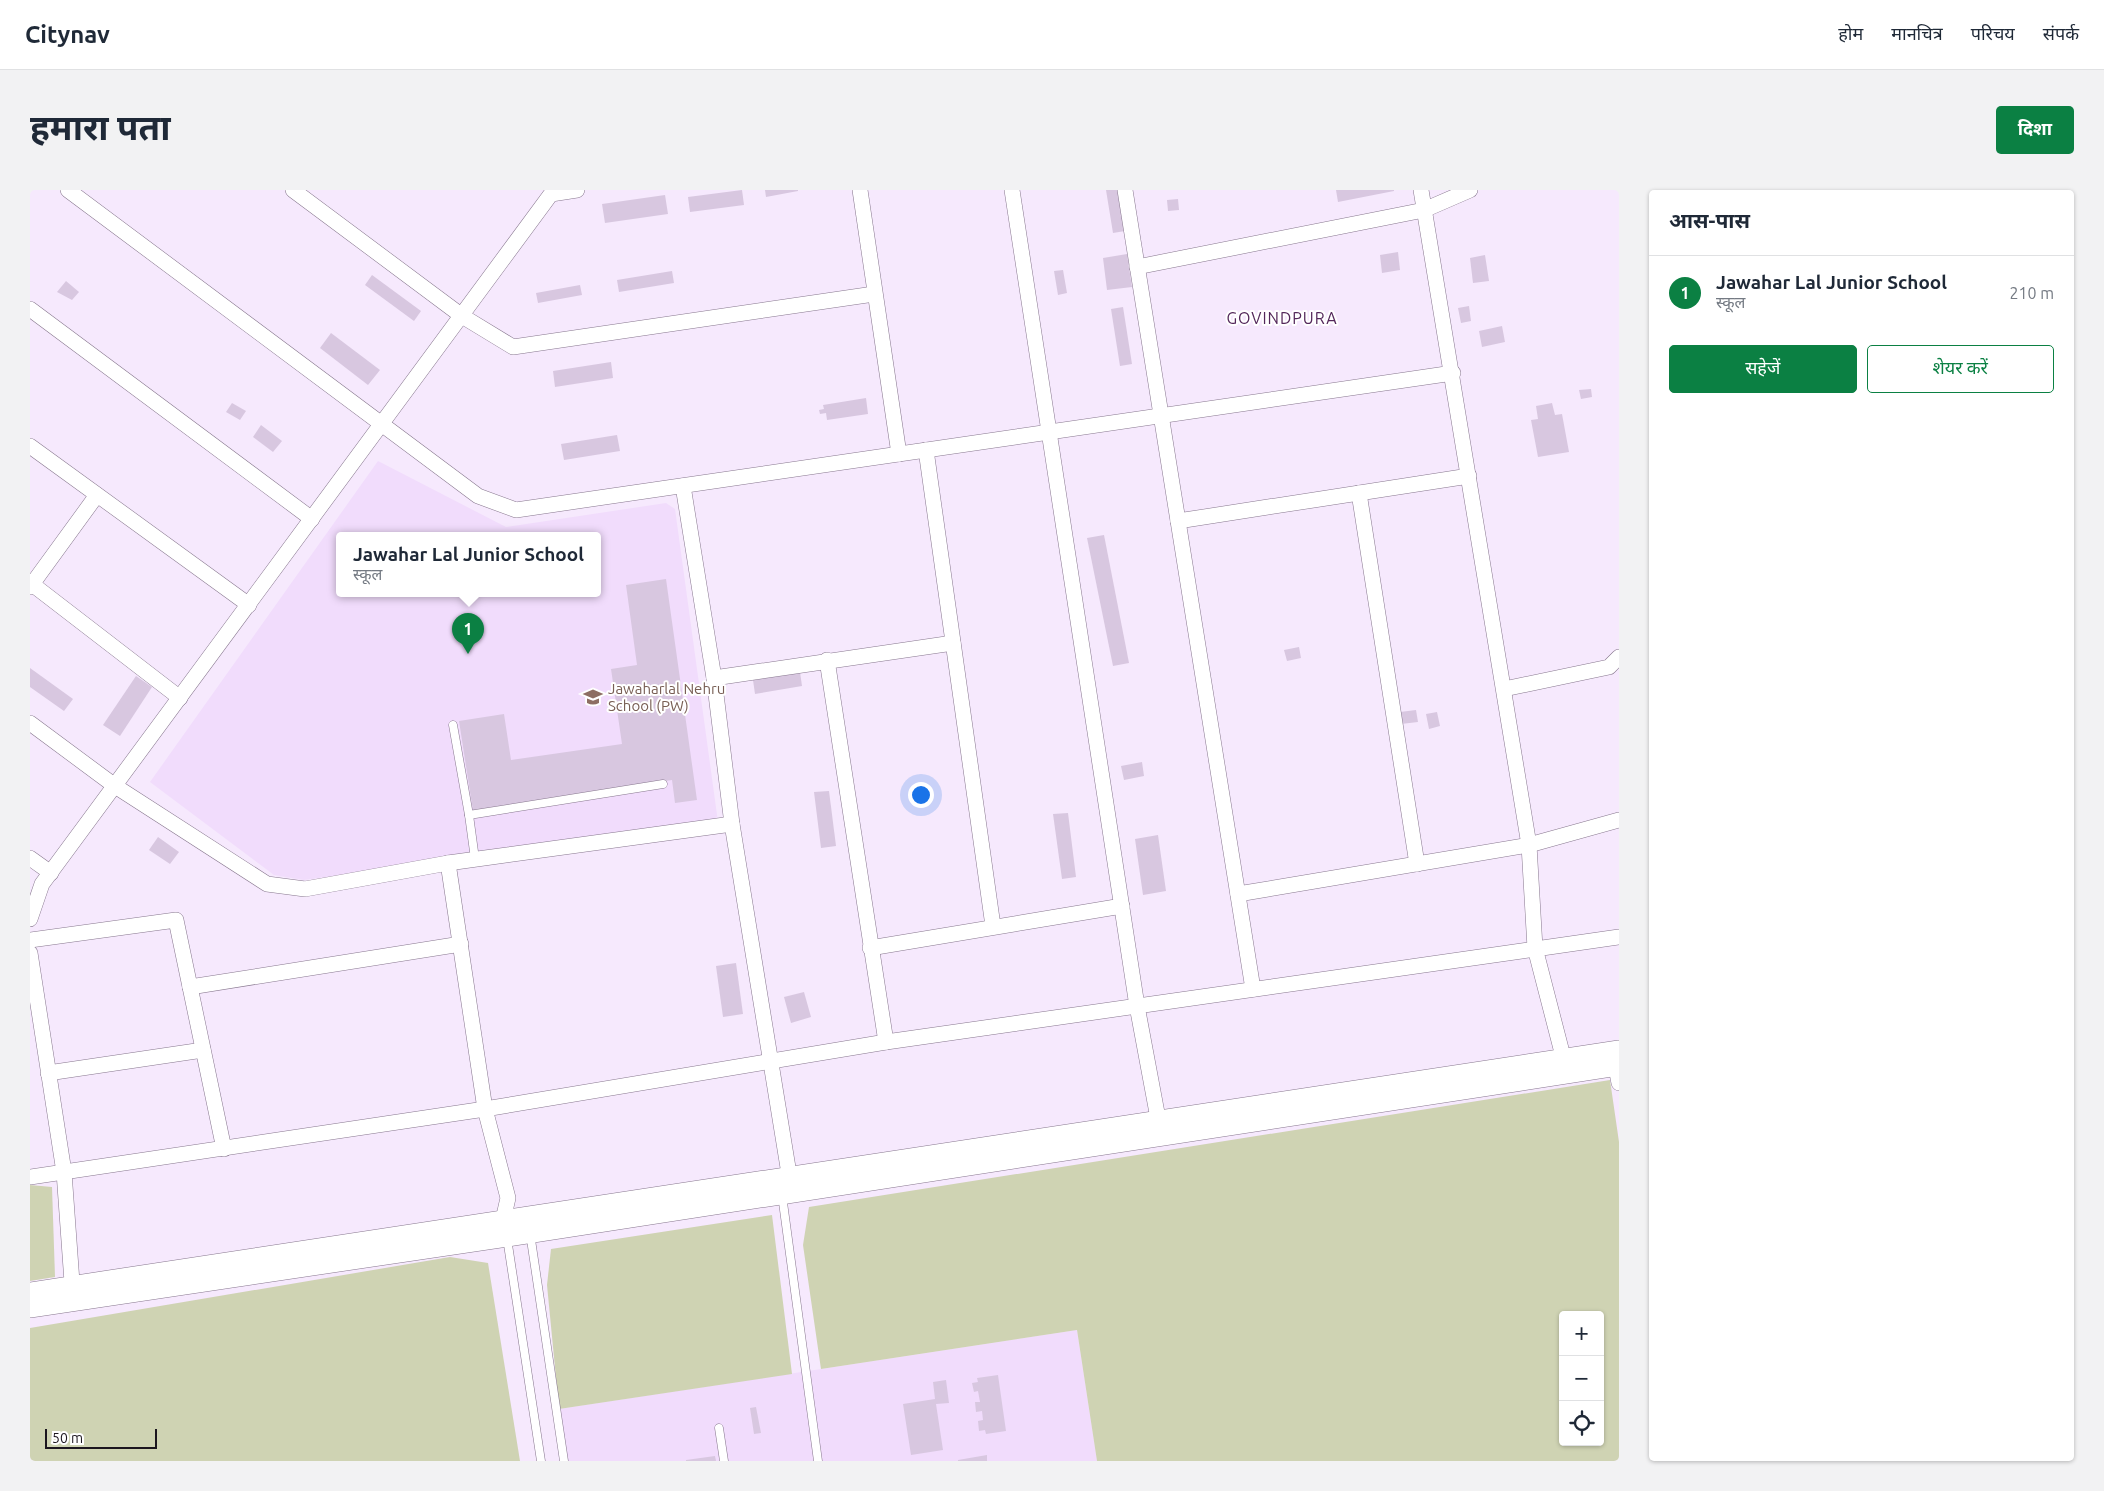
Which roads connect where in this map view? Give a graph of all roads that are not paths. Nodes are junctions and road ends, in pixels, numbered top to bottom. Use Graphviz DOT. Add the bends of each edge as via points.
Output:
graph roads {
  1 [pos="68,190"];
  2 [pos="293,190"];
  3 [pos="577,190"];
  4 [pos="860,190"];
  5 [pos="1012,190"];
  6 [pos="1125,190"];
  7 [pos="1421,190"];
  8 [pos="1470,190"];
  9 [pos="548,192"];
  10 [pos="1424,210"];
  11 [pos="1137,267"];
  12 [pos="874,294"];
  13 [pos="30,309"];
  14 [pos="462,316"];
  15 [pos="1453,373"];
  16 [pos="1161,416"];
  17 [pos="382,425"];
  18 [pos="1050,432"];
  19 [pos="30,446"];
  20 [pos="926,450"];
  21 [pos="899,454"];
  22 [pos="1469,476"];
  23 [pos="683,486"];
  24 [pos="1358,493"];
  25 [pos="97,496"];
  26 [pos="312,519"];
  27 [pos="1178,521"];
  28 [pos="31,586"];
  29 [pos="249,605"];
  30 [pos="953,642"];
  31 [pos="1619,657"];
  32 [pos="826,660"];
  33 [pos="714,678"];
  34 [pos="1504,689"];
  35 [pos="180,698"];
  36 [pos="30,723"];
  37 [pos="453,725"];
  38 [pos="663,784"];
  39 [pos="115,786"];
  40 [pos="469,815"];
  41 [pos="1619,820"];
  42 [pos="732,824"];
  43 [pos="1529,845"];
  44 [pos="30,858"];
  45 [pos="476,859"];
  46 [pos="448,862"];
  47 [pos="1417,864"];
  48 [pos="41,881"];
  49 [pos="1238,894"];
  50 [pos="1122,906"];
  51 [pos="30,919"];
  52 [pos="993,926"];
  53 [pos="1619,937"];
  54 [pos="30,940"];
  55 [pos="460,944"];
  56 [pos="870,948"];
  57 [pos="1535,948"];
  58 [pos="30,953"];
  59 [pos="190,987"];
  60 [pos="1253,989"];
  61 [pos="1137,1006"];
  62 [pos="886,1042"];
  63 [pos="203,1050"];
  64 [pos="772,1062"];
  65 [pos="1617,1063"];
  66 [pos="1565,1067"];
  67 [pos="48,1073"];
  68 [pos="485,1109"];
  69 [pos="1160,1128"];
  70 [pos="224,1149"];
  71 [pos="64,1172"];
  72 [pos="30,1177"];
  73 [pos="786,1185"];
  74 [pos="508,1198"];
  75 [pos="529,1214"];
  76 [pos="505,1229"];
  77 [pos="530,1233"];
  78 [pos="30,1292"];
  79 [pos="73,1293"];
  80 [pos="30,1308"];
  81 [pos="719,1428"];
  82 [pos="541,1461"];
  83 [pos="564,1461"];
  84 [pos="724,1461"];
  85 [pos="818,1461"];
  1 -- 17 [label="street"];
  2 -- 14 [label="street"];
  3 -- 9 [label="street"];
  4 -- 12 [label="street"];
  5 -- 18 [label="street"];
  6 -- 11 [label="street"];
  7 -- 10 [label="street"];
  8 -- 10 [label="street"];
  9 -- 14 [label="street"];
  10 -- 11 [label="street"];
  10 -- 15 [label="street"];
  11 -- 16 [label="street"];
  12 -- 14 [label="street" via="512,347"];
  12 -- 21 [label="street"];
  13 -- 26 [label="street"];
  14 -- 17 [label="street"];
  15 -- 16 [label="street"];
  15 -- 22 [label="street"];
  16 -- 18 [label="street"];
  16 -- 27 [label="street"];
  17 -- 23 [label="street" via="478,496 516,510"];
  17 -- 26 [label="street"];
  18 -- 20 [label="street"];
  18 -- 50 [label="street"];
  19 -- 25 [label="street"];
  20 -- 21 [label="street"];
  20 -- 30 [label="street"];
  21 -- 23 [label="street"];
  22 -- 24 [label="street"];
  22 -- 34 [label="street"];
  23 -- 33 [label="street"];
  24 -- 27 [label="street"];
  24 -- 47 [label="street"];
  25 -- 28 [label="street"];
  25 -- 29 [label="street"];
  26 -- 29 [label="street"];
  27 -- 49 [label="street"];
  28 -- 35 [label="street"];
  29 -- 35 [label="street"];
  30 -- 32 [label="street"];
  30 -- 52 [label="street"];
  31 -- 34 [label="street" via="1609,668"];
  32 -- 33 [label="street"];
  32 -- 56 [label="street"];
  33 -- 42 [label="street"];
  34 -- 43 [label="street"];
  35 -- 39 [label="street"];
  36 -- 39 [label="street"];
  37 -- 40 [label="lane"];
  38 -- 40 [label="lane"];
  39 -- 46 [label="street" via="267,884 305,889"];
  39 -- 48 [label="street"];
  40 -- 45 [label="lane"];
  41 -- 43 [label="street"];
  42 -- 45 [label="street"];
  42 -- 64 [label="street"];
  43 -- 47 [label="street"];
  43 -- 57 [label="street"];
  44 -- 48 [label="street"];
  45 -- 46 [label="street"];
  46 -- 55 [label="street"];
  47 -- 49 [label="street"];
  48 -- 51 [label="street"];
  49 -- 60 [label="street"];
  50 -- 52 [label="street"];
  50 -- 61 [label="street"];
  52 -- 56 [label="street"];
  53 -- 57 [label="street"];
  54 -- 59 [label="street" via="176,920"];
  55 -- 59 [label="street"];
  55 -- 68 [label="street"];
  56 -- 62 [label="street"];
  57 -- 60 [label="street"];
  57 -- 66 [label="street"];
  58 -- 67 [label="street"];
  59 -- 63 [label="street"];
  60 -- 61 [label="street"];
  61 -- 62 [label="street"];
  61 -- 69 [label="street"];
  62 -- 64 [label="street"];
  63 -- 67 [label="street"];
  63 -- 70 [label="street"];
  64 -- 68 [label="street"];
  64 -- 73 [label="street"];
  65 -- 66 [label="street"];
  66 -- 69 [label="street"];
  67 -- 71 [label="street"];
  68 -- 70 [label="street"];
  68 -- 74 [label="street"];
  69 -- 73 [label="street"];
  70 -- 71 [label="street"];
  71 -- 72 [label="street"];
  71 -- 79 [label="street"];
  73 -- 75 [label="street"];
  73 -- 77 [label="street"];
  73 -- 85 [label="lane"];
  74 -- 75 [label="street"];
  74 -- 76 [label="street"];
  75 -- 76 [label="street"];
  75 -- 77 [label="street"];
  76 -- 77 [label="street"];
  76 -- 79 [label="street"];
  76 -- 82 [label="lane"];
  77 -- 83 [label="lane"];
  78 -- 79 [label="street"];
  79 -- 80 [label="street"];
  81 -- 84 [label="lane"];
}
